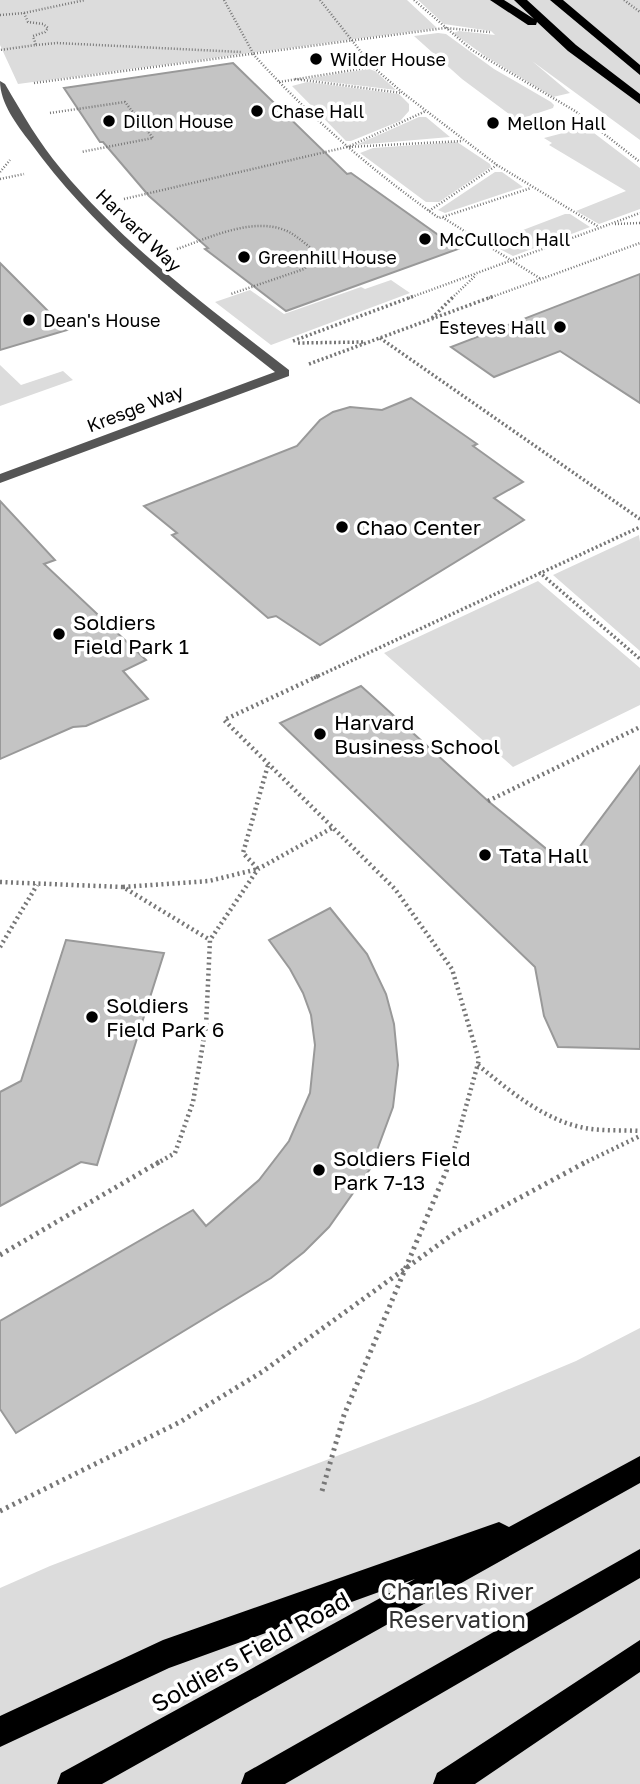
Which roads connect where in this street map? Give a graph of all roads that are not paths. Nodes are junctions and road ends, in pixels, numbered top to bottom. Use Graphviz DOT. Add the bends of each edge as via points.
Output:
graph roads {
  1 [pos="496,0"];
  2 [pos="520,0"];
  3 [pos="556,0"];
  4 [pos="570,0"];
  5 [pos="578,20"];
  6 [pos="572,48"];
  7 [pos="640,71"];
  8 [pos="1,86"];
  9 [pos="640,100"];
  10 [pos="284,373"];
  11 [pos="0,479"];
  12 [pos="640,1469"];
  13 [pos="557,1514"];
  14 [pos="640,1563"];
  15 [pos="640,1655"];
  16 [pos="0,1732"];
  17 [pos="72,1784"];
  18 [pos="256,1784"];
  19 [pos="447,1784"];
  1 -- 6 [label="highway"];
  2 -- 6 [label="highway"];
  3 -- 5 [label="highway"];
  4 -- 5 [label="highway"];
  5 -- 7 [label="highway"];
  6 -- 9 [label="highway"];
  8 -- 10 [label="street, Harvard Way" via="18,118 90,208 197,306"];
  10 -- 11 [label="street, Kresge Way"];
  12 -- 13 [label="highway, Soldiers Field Road"];
  13 -- 16 [label="highway" via="163,1655"];
  13 -- 17 [label="highway, Soldiers Field Road"];
  14 -- 18 [label="highway"];
  15 -- 19 [label="highway"];
}
